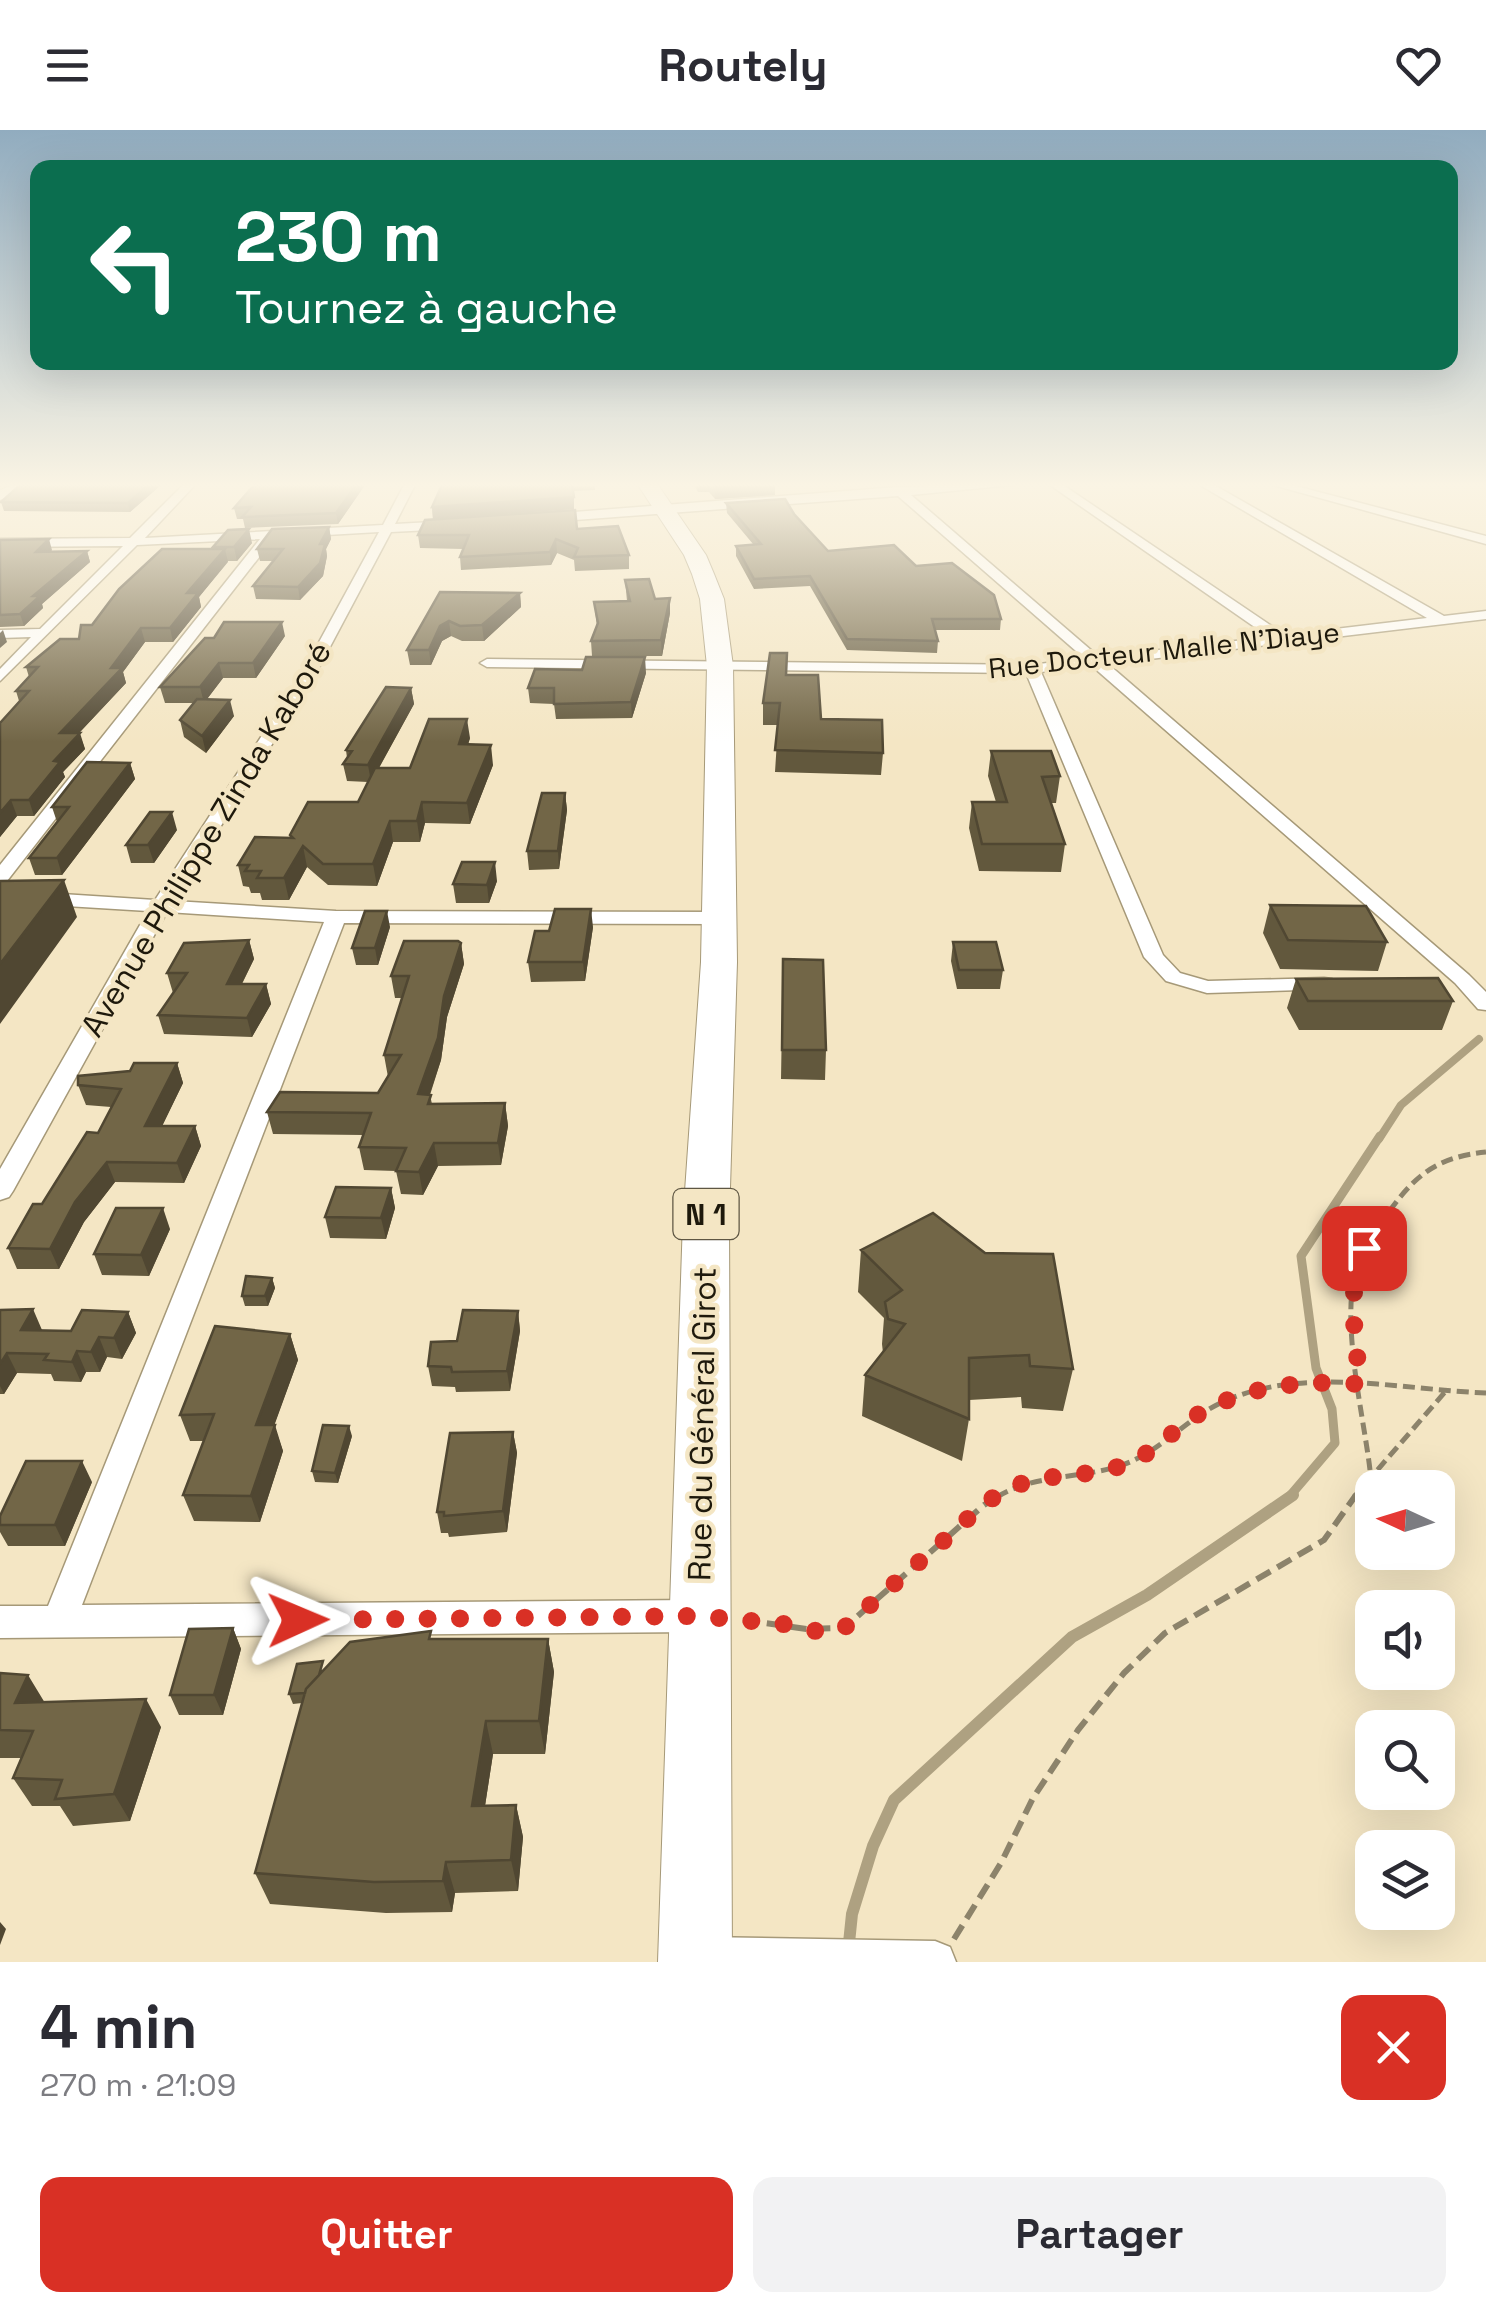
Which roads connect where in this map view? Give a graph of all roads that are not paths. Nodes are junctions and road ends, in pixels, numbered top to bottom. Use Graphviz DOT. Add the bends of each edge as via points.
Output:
graph roads {
  1 [pos="102,570"];
  2 [pos="242,570"];
  3 [pos="364,570"];
  4 [pos="702,570"];
  5 [pos="993,570"];
  6 [pos="1181,570"];
  7 [pos="1354,570"];
  8 [pos="1486,615"];
  9 [pos="1441,620"];
  10 [pos="42,633"];
  11 [pos="0,634"];
  12 [pos="1282,638"];
  13 [pos="1100,662"];
  14 [pos="487,663"];
  15 [pos="720,666"];
  16 [pos="1032,669"];
  17 [pos="0,677"];
  18 [pos="0,877"];
  19 [pos="0,896"];
  20 [pos="160,907"];
  21 [pos="336,917"];
  22 [pos="719,918"];
  23 [pos="1462,979"];
  24 [pos="1423,980"];
  25 [pos="1344,983"];
  26 [pos="1486,1004"];
  27 [pos="0,1191"];
  28 [pos="698,1616"];
  29 [pos="0,1622"];
  30 [pos="58,1624"];
  31 [pos="942,1954"];
  32 [pos="695,1960"];
  1 -- 10 [label="street"];
  2 -- 18 [label="street"];
  3 -- 20 [label="street, Avenue Philippe Zinda Kaboré" via="307,677"];
  4 -- 15 [label="highway, Rue du Général Girot / N 1"];
  5 -- 13 [label="street"];
  6 -- 12 [label="street"];
  7 -- 9 [label="street"];
  8 -- 9 [label="street, Rue Docteur Malle N'Diaye"];
  9 -- 12 [label="street, Rue Docteur Malle N'Diaye"];
  10 -- 11 [label="street"];
  10 -- 17 [label="street"];
  12 -- 13 [label="street, Rue Docteur Malle N'Diaye"];
  13 -- 16 [label="street, Rue Docteur Malle N'Diaye"];
  13 -- 23 [label="street"];
  14 -- 15 [label="street, Rue Docteur Malle N'Diaye"];
  15 -- 16 [label="street, Rue Docteur Malle N'Diaye"];
  15 -- 22 [label="highway, Rue du Général Girot / N 1"];
  16 -- 25 [label="street" via="1154,957 1173,977 1207,988"];
  19 -- 20 [label="street"];
  20 -- 21 [label="street"];
  20 -- 27 [label="street, Avenue Philippe Zinda Kaboré"];
  21 -- 22 [label="street"];
  21 -- 30 [label="street"];
  22 -- 28 [label="highway, Rue du Général Girot / N 1"];
  23 -- 24 [label="street"];
  23 -- 26 [label="street"];
  28 -- 30 [label="street"];
  28 -- 32 [label="highway, Rue du Général Girot / N 1"];
  29 -- 30 [label="street"];
  31 -- 32 [label="street"];
}
